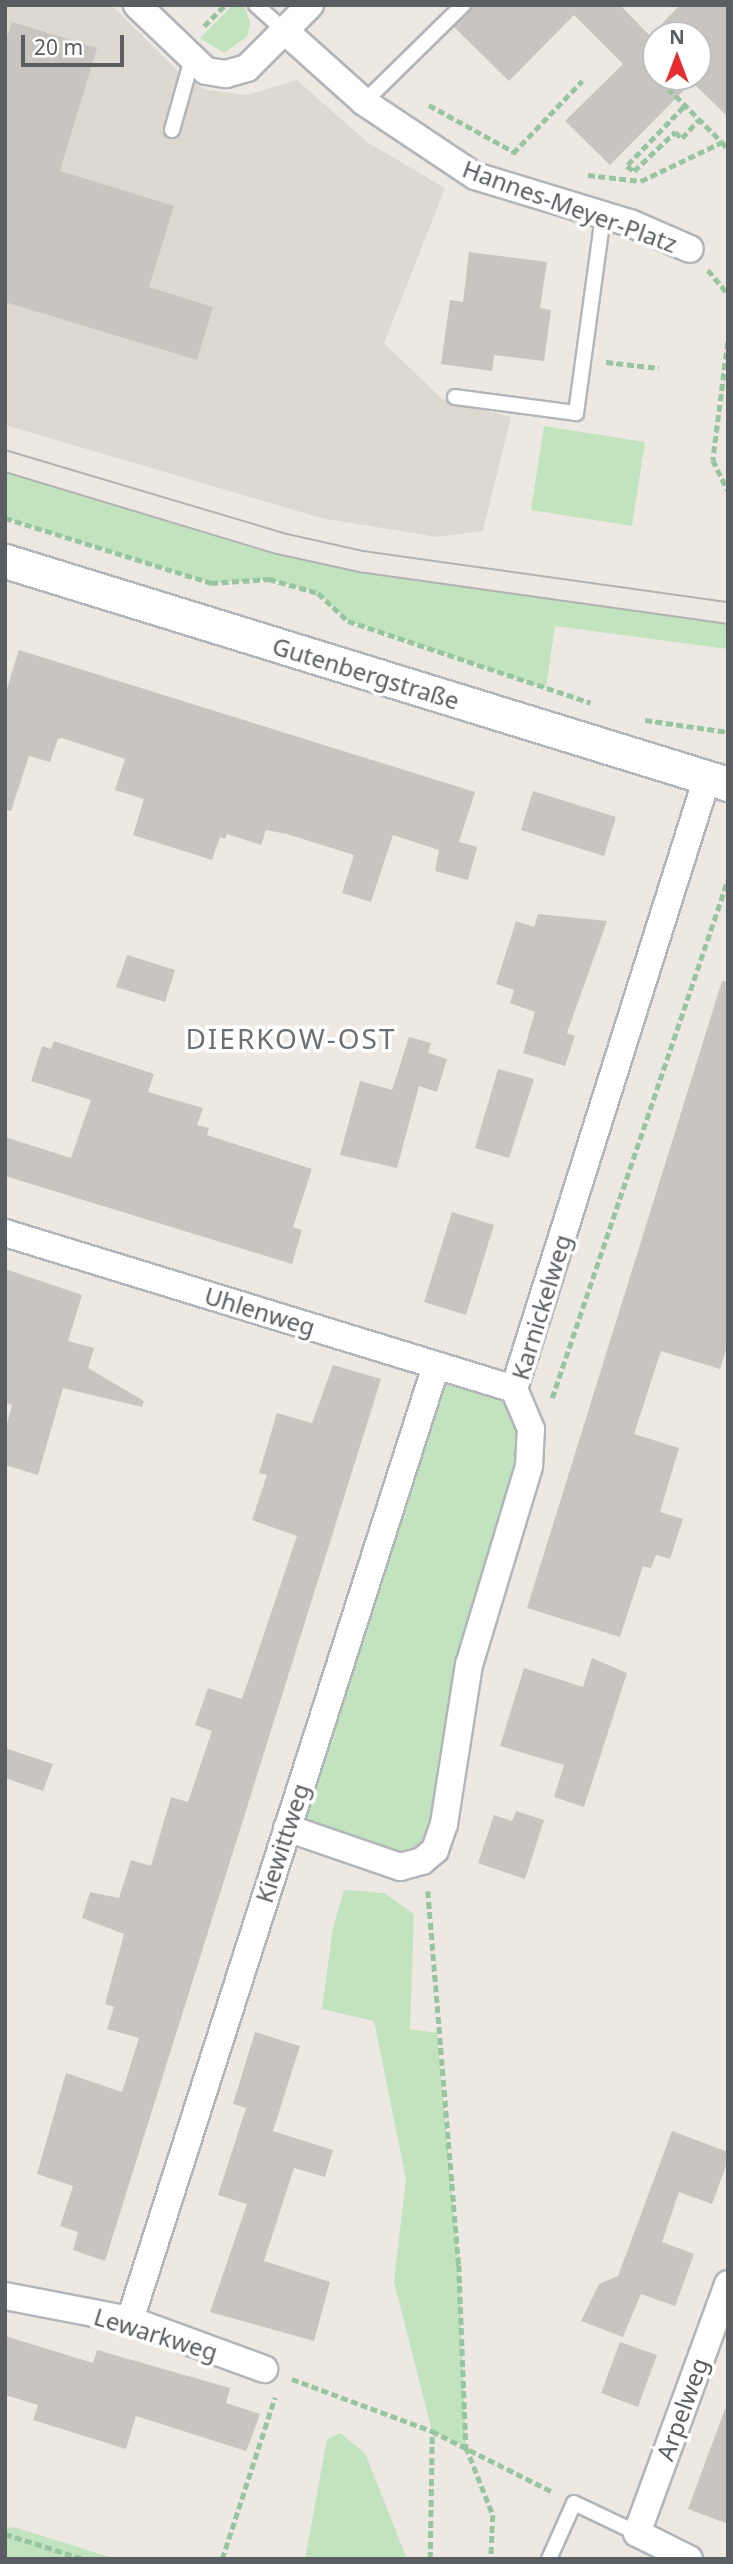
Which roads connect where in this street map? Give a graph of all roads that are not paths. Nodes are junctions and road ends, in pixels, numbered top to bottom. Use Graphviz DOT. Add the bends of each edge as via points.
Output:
graph roads {
  1 [pos="137,5"];
  2 [pos="256,5"];
  3 [pos="310,5"];
  4 [pos="463,5"];
  5 [pos="285,32"];
  6 [pos="192,58"];
  7 [pos="364,102"];
  8 [pos="172,130"];
  9 [pos="603,216"];
  10 [pos="690,249"];
  11 [pos="455,397"];
  12 [pos="5,561"];
  13 [pos="718,781"];
  14 [pos="5,1233"];
  15 [pos="436,1366"];
  16 [pos="514,1389"];
  17 [pos="287,1829"];
  18 [pos="728,2284"];
  19 [pos="5,2296"];
  20 [pos="130,2320"];
  21 [pos="273,2372"];
  22 [pos="636,2533"];
  23 [pos="549,2559"];
  24 [pos="689,2559"];
  1 -- 6 [label="street"];
  2 -- 5 [label="lane"];
  3 -- 5 [label="street"];
  4 -- 7 [label="lane"];
  5 -- 6 [label="street" via="247,68 226,74 206,71"];
  5 -- 7 [label="street, Hannes-Meyer-Platz"];
  6 -- 8 [label="lane"];
  7 -- 9 [label="street, Hannes-Meyer-Platz" via="445,160 501,187"];
  9 -- 10 [label="street, Hannes-Meyer-Platz"];
  9 -- 11 [label="lane" via="576,413"];
  12 -- 13 [label="street, Gutenbergstraße"];
  13 -- 16 [label="street, Karnickelweg"];
  14 -- 15 [label="street, Uhlenweg"];
  15 -- 16 [label="street, Uhlenweg"];
  15 -- 17 [label="street, Kiewittweg"];
  16 -- 17 [label="street, Karnickelweg" via="531,1429 529,1466 469,1665 444,1825 435,1850 422,1861 400,1867"];
  17 -- 20 [label="street, Kiewittweg"];
  18 -- 22 [label="street, Arpelweg"];
  19 -- 20 [label="street, Lewarkweg"];
  20 -- 21 [label="street, Lewarkweg"];
  22 -- 23 [label="lane" via="574,2503"];
  22 -- 24 [label="street"];
}
